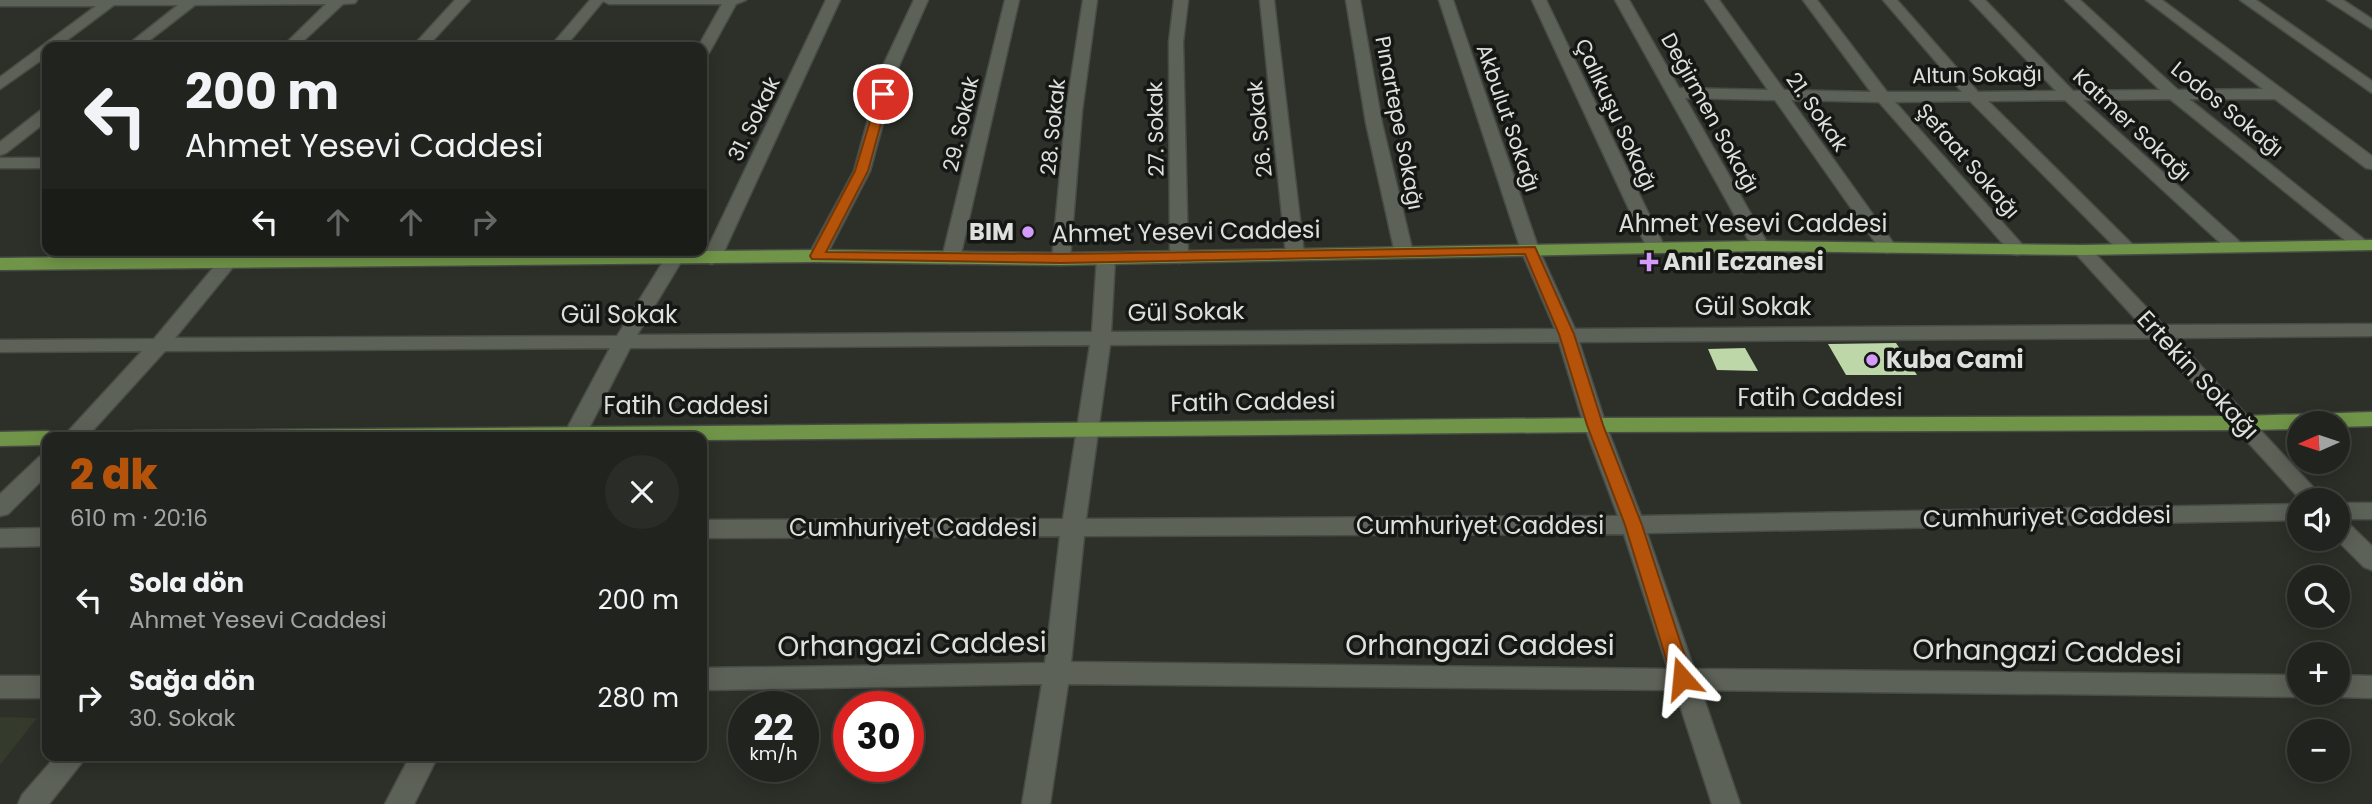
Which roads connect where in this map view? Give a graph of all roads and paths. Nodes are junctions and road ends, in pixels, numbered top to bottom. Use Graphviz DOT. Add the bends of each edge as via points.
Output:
graph roads {
  1 [pos="298,0"];
  2 [pos="350,0"];
  3 [pos="463,0"];
  4 [pos="597,0"];
  5 [pos="608,0"];
  6 [pos="645,0"];
  7 [pos="739,0"];
  8 [pos="833,0"];
  9 [pos="921,0"];
  10 [pos="1012,0"];
  11 [pos="1090,0"];
  12 [pos="1181,0"];
  13 [pos="1267,0"];
  14 [pos="1353,0"];
  15 [pos="1446,0"];
  16 [pos="1539,0"];
  17 [pos="1622,0"];
  18 [pos="1712,0"];
  19 [pos="1811,0"];
  20 [pos="1890,0"];
  21 [pos="1977,0"];
  22 [pos="2072,0"];
  23 [pos="2153,0"];
  24 [pos="2247,0"];
  25 [pos="2334,0"];
  26 [pos="19,1"];
  27 [pos="119,1"];
  28 [pos="201,1"];
  29 [pos="338,1"];
  30 [pos="732,1"];
  31 [pos="0,2"];
  32 [pos="0,15"];
  33 [pos="2372,25"];
  34 [pos="57,42"];
  35 [pos="140,42"];
  36 [pos="294,42"];
  37 [pos="424,42"];
  38 [pos="561,42"];
  39 [pos="707,45"];
  40 [pos="42,52"];
  41 [pos="0,84"];
  42 [pos="2372,88"];
  43 [pos="1675,93"];
  44 [pos="1779,94"];
  45 [pos="2067,94"];
  46 [pos="2279,94"];
  47 [pos="1973,95"];
  48 [pos="2174,95"];
  49 [pos="1883,97"];
  50 [pos="42,117"];
  51 [pos="0,150"];
  52 [pos="0,163"];
  53 [pos="42,163"];
  54 [pos="2372,164"];
  55 [pos="2367,245"];
  56 [pos="1760,246"];
  57 [pos="2234,246"];
  58 [pos="1656,247"];
  59 [pos="1888,248"];
  60 [pos="2127,249"];
  61 [pos="1530,250"];
  62 [pos="2018,250"];
  63 [pos="2082,250"];
  64 [pos="1404,253"];
  65 [pos="1295,254"];
  66 [pos="59,256"];
  67 [pos="234,256"];
  68 [pos="646,256"];
  69 [pos="817,256"];
  70 [pos="675,257"];
  71 [pos="1179,257"];
  72 [pos="712,258"];
  73 [pos="951,258"];
  74 [pos="1106,258"];
  75 [pos="1061,259"];
  76 [pos="0,264"];
  77 [pos="50,264"];
  78 [pos="2372,330"];
  79 [pos="2155,331"];
  80 [pos="1567,334"];
  81 [pos="1101,340"];
  82 [pos="623,342"];
  83 [pos="160,344"];
  84 [pos="0,346"];
  85 [pos="2372,419"];
  86 [pos="2243,423"];
  87 [pos="1595,425"];
  88 [pos="1089,430"];
  89 [pos="79,432"];
  90 [pos="576,432"];
  91 [pos="707,434"];
  92 [pos="42,438"];
  93 [pos="0,439"];
  94 [pos="42,467"];
  95 [pos="2303,488"];
  96 [pos="0,508"];
  97 [pos="2350,511"];
  98 [pos="2372,511"];
  99 [pos="2287,512"];
  100 [pos="1633,525"];
  101 [pos="1073,527"];
  102 [pos="707,528"];
  103 [pos="42,537"];
  104 [pos="0,538"];
  105 [pos="2350,538"];
  106 [pos="2372,561"];
  107 [pos="1057,673"];
  108 [pos="1682,678"];
  109 [pos="707,679"];
  110 [pos="2287,686"];
  111 [pos="2350,686"];
  112 [pos="0,687"];
  113 [pos="42,687"];
  114 [pos="2372,687"];
  115 [pos="69,761"];
  116 [pos="421,761"];
  117 [pos="32,804"];
  118 [pos="399,804"];
  119 [pos="1036,804"];
  120 [pos="1726,804"];
  1 -- 28 [label="street"];
  1 -- 29 [label="street"];
  2 -- 29 [label="street"];
  3 -- 37 [label="street"];
  4 -- 38 [label="street"];
  5 -- 6 [label="street"];
  6 -- 30 [label="street"];
  7 -- 30 [label="street"];
  8 -- 72 [label="street, 31. Sokak"];
  9 -- 69 [label="street" via="890,68 862,171"];
  10 -- 73 [label="street, 29. Sokak"];
  11 -- 75 [label="street, 28. Sokak" via="1074,111"];
  12 -- 71 [label="street, 27. Sokak" via="1176,42"];
  13 -- 65 [label="street, 26. Sokak"];
  14 -- 64 [label="street, Pınartepe Sokağı" via="1374,123"];
  15 -- 61 [label="street, Akbulut Sokağı"];
  16 -- 58 [label="street, Çalıkuşu Sokağı"];
  17 -- 43 [label="street, Değirmen Sokağı"];
  18 -- 44 [label="street, 21. Sokak"];
  19 -- 49 [label="street, Şefaat Sokağı"];
  20 -- 47 [label="street"];
  21 -- 45 [label="street, Katmer Sokağı"];
  22 -- 48 [label="street, Lodos Sokağı"];
  23 -- 46 [label="street"];
  24 -- 42 [label="street"];
  25 -- 33 [label="street"];
  26 -- 27 [label="street"];
  26 -- 31 [label="street"];
  26 -- 32 [label="street"];
  27 -- 28 [label="street"];
  27 -- 34 [label="street"];
  28 -- 35 [label="street"];
  29 -- 36 [label="street"];
  30 -- 39 [label="street"];
  40 -- 41 [label="street"];
  43 -- 44 [label="street, Altun Sokağı"];
  43 -- 56 [label="street, Değirmen Sokağı"];
  44 -- 49 [label="street, Altun Sokağı"];
  44 -- 59 [label="street, 21. Sokak"];
  45 -- 47 [label="street, Altun Sokağı"];
  45 -- 48 [label="street, Altun Sokağı"];
  45 -- 57 [label="street, Katmer Sokağı"];
  46 -- 48 [label="street, Altun Sokağı"];
  46 -- 54 [label="street"];
  47 -- 49 [label="street, Altun Sokağı"];
  47 -- 60 [label="street"];
  48 -- 55 [label="street, Lodos Sokağı"];
  49 -- 62 [label="street, Şefaat Sokağı"];
  50 -- 51 [label="street"];
  52 -- 53 [label="street"];
  55 -- 57 [label="main road, Ahmet Yesevi Caddesi"];
  56 -- 58 [label="main road, Ahmet Yesevi Caddesi"];
  56 -- 59 [label="main road, Ahmet Yesevi Caddesi"];
  57 -- 60 [label="main road, Ahmet Yesevi Caddesi"];
  58 -- 61 [label="main road, Ahmet Yesevi Caddesi"];
  59 -- 62 [label="main road, Ahmet Yesevi Caddesi"];
  60 -- 63 [label="main road, Ahmet Yesevi Caddesi"];
  61 -- 64 [label="main road, Ahmet Yesevi Caddesi"];
  61 -- 80 [label="street, Akbulut Sokağı"];
  62 -- 63 [label="main road, Ahmet Yesevi Caddesi"];
  63 -- 79 [label="street, Ertekin Sokağı"];
  64 -- 65 [label="main road, Ahmet Yesevi Caddesi"];
  65 -- 71 [label="main road, Ahmet Yesevi Caddesi"];
  66 -- 77 [label="street"];
  67 -- 77 [label="main road, Ahmet Yesevi Caddesi"];
  67 -- 83 [label="street"];
  68 -- 70 [label="main road, Ahmet Yesevi Caddesi"];
  69 -- 72 [label="main road, Ahmet Yesevi Caddesi"];
  69 -- 73 [label="main road, Ahmet Yesevi Caddesi"];
  70 -- 72 [label="main road, Ahmet Yesevi Caddesi"];
  70 -- 82 [label="street"];
  71 -- 74 [label="main road, Ahmet Yesevi Caddesi"];
  73 -- 75 [label="main road, Ahmet Yesevi Caddesi"];
  74 -- 75 [label="main road, Ahmet Yesevi Caddesi"];
  74 -- 81 [label="street"];
  76 -- 77 [label="main road, Ahmet Yesevi Caddesi"];
  78 -- 79 [label="street, Gül Sokak"];
  79 -- 80 [label="street, Gül Sokak"];
  79 -- 86 [label="street, Ertekin Sokağı"];
  80 -- 81 [label="street, Gül Sokak"];
  80 -- 87 [label="street, Akbulut Sokağı"];
  81 -- 82 [label="street, Gül Sokak"];
  81 -- 88 [label="street"];
  82 -- 83 [label="street, Gül Sokak"];
  82 -- 90 [label="street"];
  83 -- 84 [label="street, Gül Sokak"];
  83 -- 89 [label="street"];
  85 -- 86 [label="main road, Fatih Caddesi"];
  86 -- 87 [label="main road, Fatih Caddesi"];
  86 -- 95 [label="street, Ertekin Sokağı"];
  87 -- 88 [label="main road, Fatih Caddesi"];
  87 -- 100 [label="street, Akbulut Sokağı"];
  88 -- 91 [label="main road, Fatih Caddesi"];
  88 -- 101 [label="street"];
  92 -- 93 [label="main road"];
  94 -- 96 [label="street"];
  97 -- 98 [label="street"];
  99 -- 100 [label="street, Cumhuriyet Caddesi"];
  100 -- 101 [label="street, Cumhuriyet Caddesi"];
  100 -- 108 [label="street, Akbulut Sokağı"];
  101 -- 102 [label="street, Cumhuriyet Caddesi"];
  101 -- 107 [label="street"];
  103 -- 104 [label="street"];
  105 -- 106 [label="street"];
  107 -- 108 [label="street, Orhangazi Caddesi"];
  107 -- 109 [label="street, Orhangazi Caddesi"];
  107 -- 119 [label="street"];
  108 -- 110 [label="street, Orhangazi Caddesi"];
  108 -- 120 [label="street, Akbulut Sokağı"];
  111 -- 114 [label="street"];
  112 -- 113 [label="street"];
  115 -- 117 [label="street"];
  116 -- 118 [label="street"];
}
